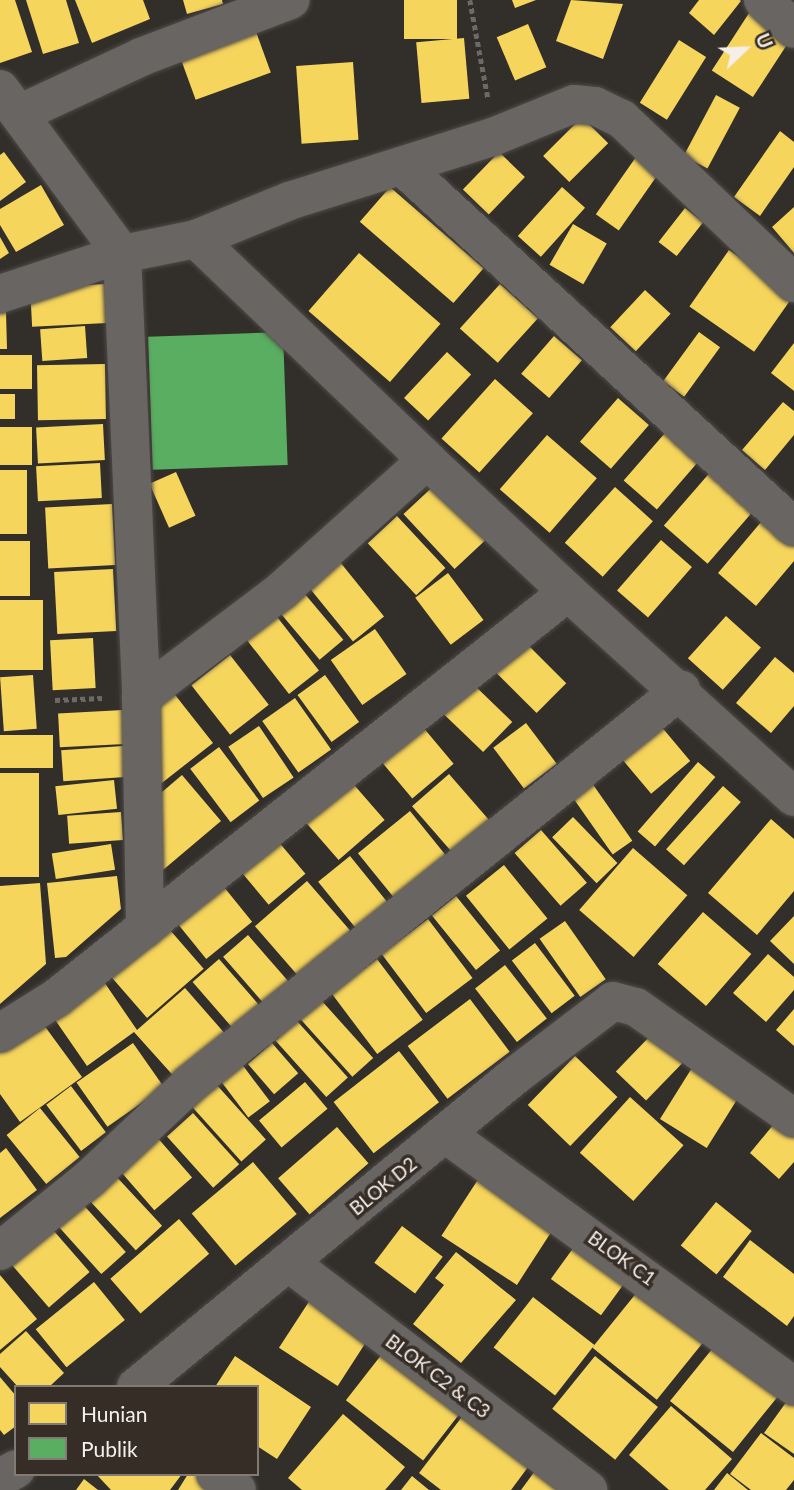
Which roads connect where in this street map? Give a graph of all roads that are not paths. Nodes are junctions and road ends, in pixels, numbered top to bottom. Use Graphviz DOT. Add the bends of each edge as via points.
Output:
graph roads {
  1 [pos="290,0"];
  2 [pos="763,0"];
  3 [pos="794,29"];
  4 [pos="9,101"];
  5 [pos="403,167"];
  6 [pos="196,239"];
  7 [pos="122,254"];
  8 [pos="794,284"];
  9 [pos="0,295"];
  10 [pos="427,460"];
  11 [pos="794,527"];
  12 [pos="568,592"];
  13 [pos="681,690"];
  14 [pos="141,697"];
  15 [pos="794,797"];
  16 [pos="145,928"];
  17 [pos="0,1032"];
  18 [pos="794,1118"];
  19 [pos="447,1135"];
  20 [pos="0,1251"];
  21 [pos="288,1262"];
  22 [pos="138,1385"];
  23 [pos="794,1386"];
  24 [pos="219,1476"];
  25 [pos="237,1490"];
  26 [pos="588,1490"];
  1 -- 4 [label="street"];
  2 -- 3 [label="street"];
  4 -- 7 [label="street"];
  5 -- 6 [label="street" via="289,201"];
  5 -- 8 [label="street" via="574,104 610,112"];
  5 -- 11 [label="street"];
  6 -- 7 [label="street"];
  6 -- 10 [label="street"];
  7 -- 9 [label="street"];
  7 -- 14 [label="street"];
  10 -- 12 [label="street"];
  10 -- 14 [label="street" via="281,592"];
  12 -- 13 [label="street"];
  12 -- 16 [label="street"];
  13 -- 15 [label="street"];
  13 -- 20 [label="street" via="211,1068 90,1178"];
  14 -- 16 [label="street"];
  16 -- 17 [label="street" via="56,998"];
  18 -- 19 [label="street, BLOK D2" via="636,1007 622,1002 608,1004"];
  19 -- 21 [label="street, BLOK D2"];
  19 -- 23 [label="street, BLOK C1"];
  21 -- 22 [label="street, BLOK D2"];
  21 -- 26 [label="street, BLOK C2 & C3"];
  24 -- 25 [label="street"];
}
